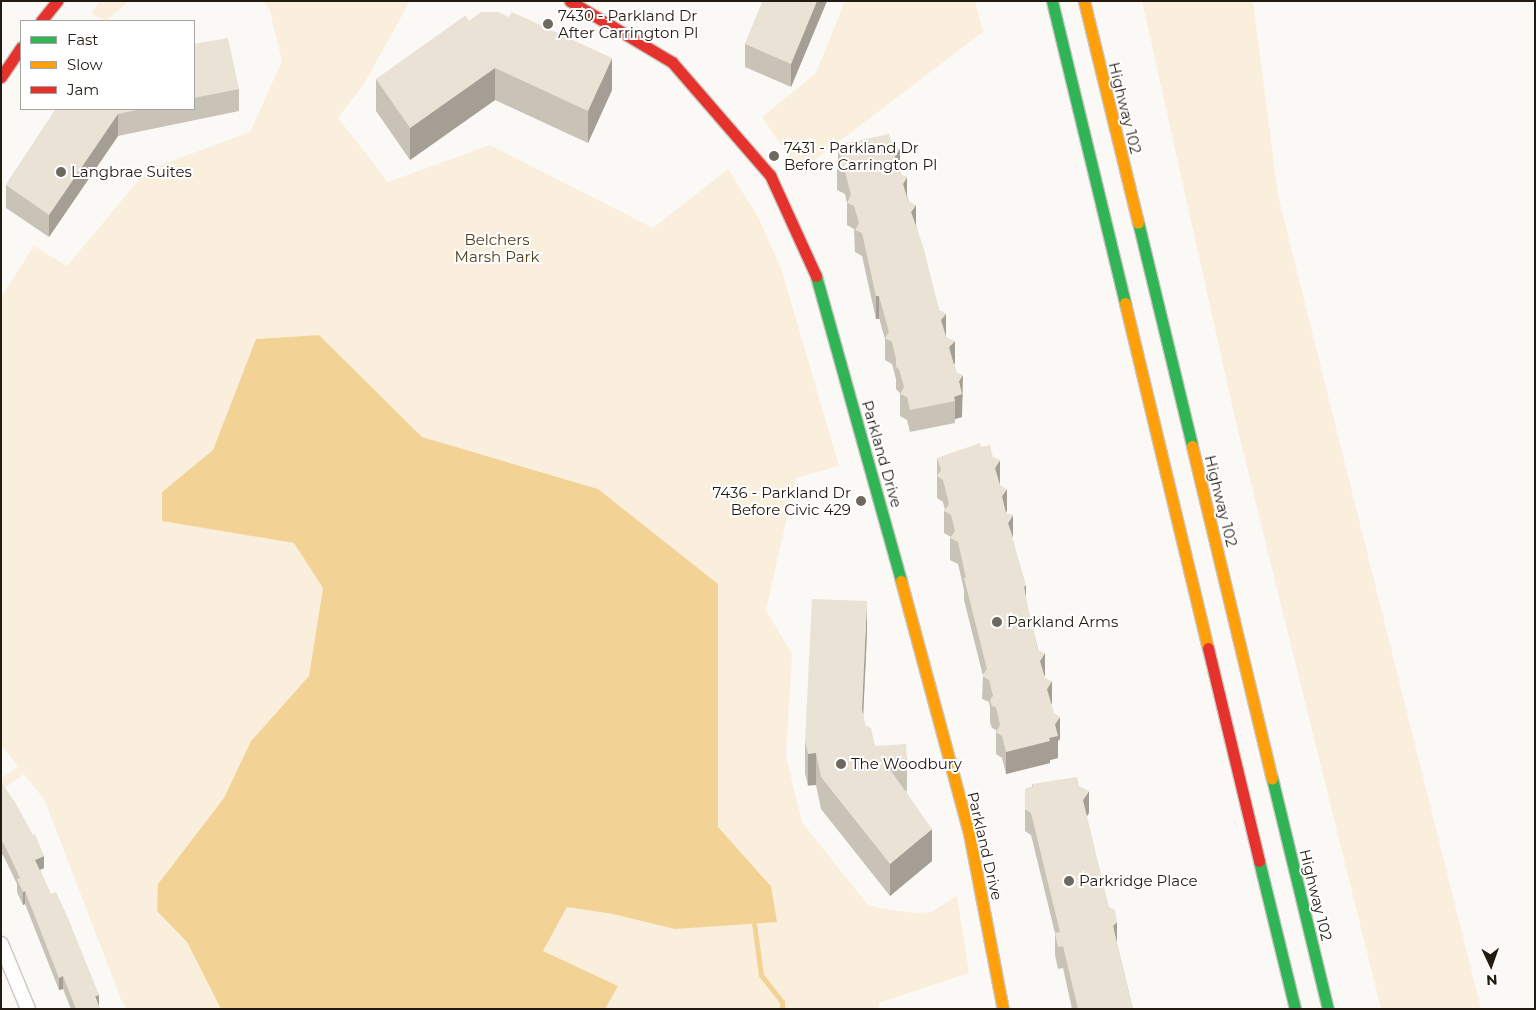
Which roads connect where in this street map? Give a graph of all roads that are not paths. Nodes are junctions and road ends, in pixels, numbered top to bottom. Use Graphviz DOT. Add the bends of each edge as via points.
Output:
graph roads {
  1 [pos="57,1"];
  2 [pos="570,1"];
  3 [pos="1052,1"];
  4 [pos="1084,1"];
  5 [pos="42,20"];
  6 [pos="20,48"];
  7 [pos="1,77"];
  8 [pos="1,944"];
  9 [pos="28,1009"];
  10 [pos="1003,1009"];
  11 [pos="1295,1009"];
  12 [pos="1328,1009"];
  1 -- 5 [label="main road"];
  2 -- 10 [label="main road, Parkland Drive" via="672,62 684,75 770,176 814,270 969,833"];
  3 -- 11 [label="main road"];
  4 -- 12 [label="main road, Highway 102"];
  6 -- 7 [label="main road"];
  8 -- 9 [label="street"];
}
